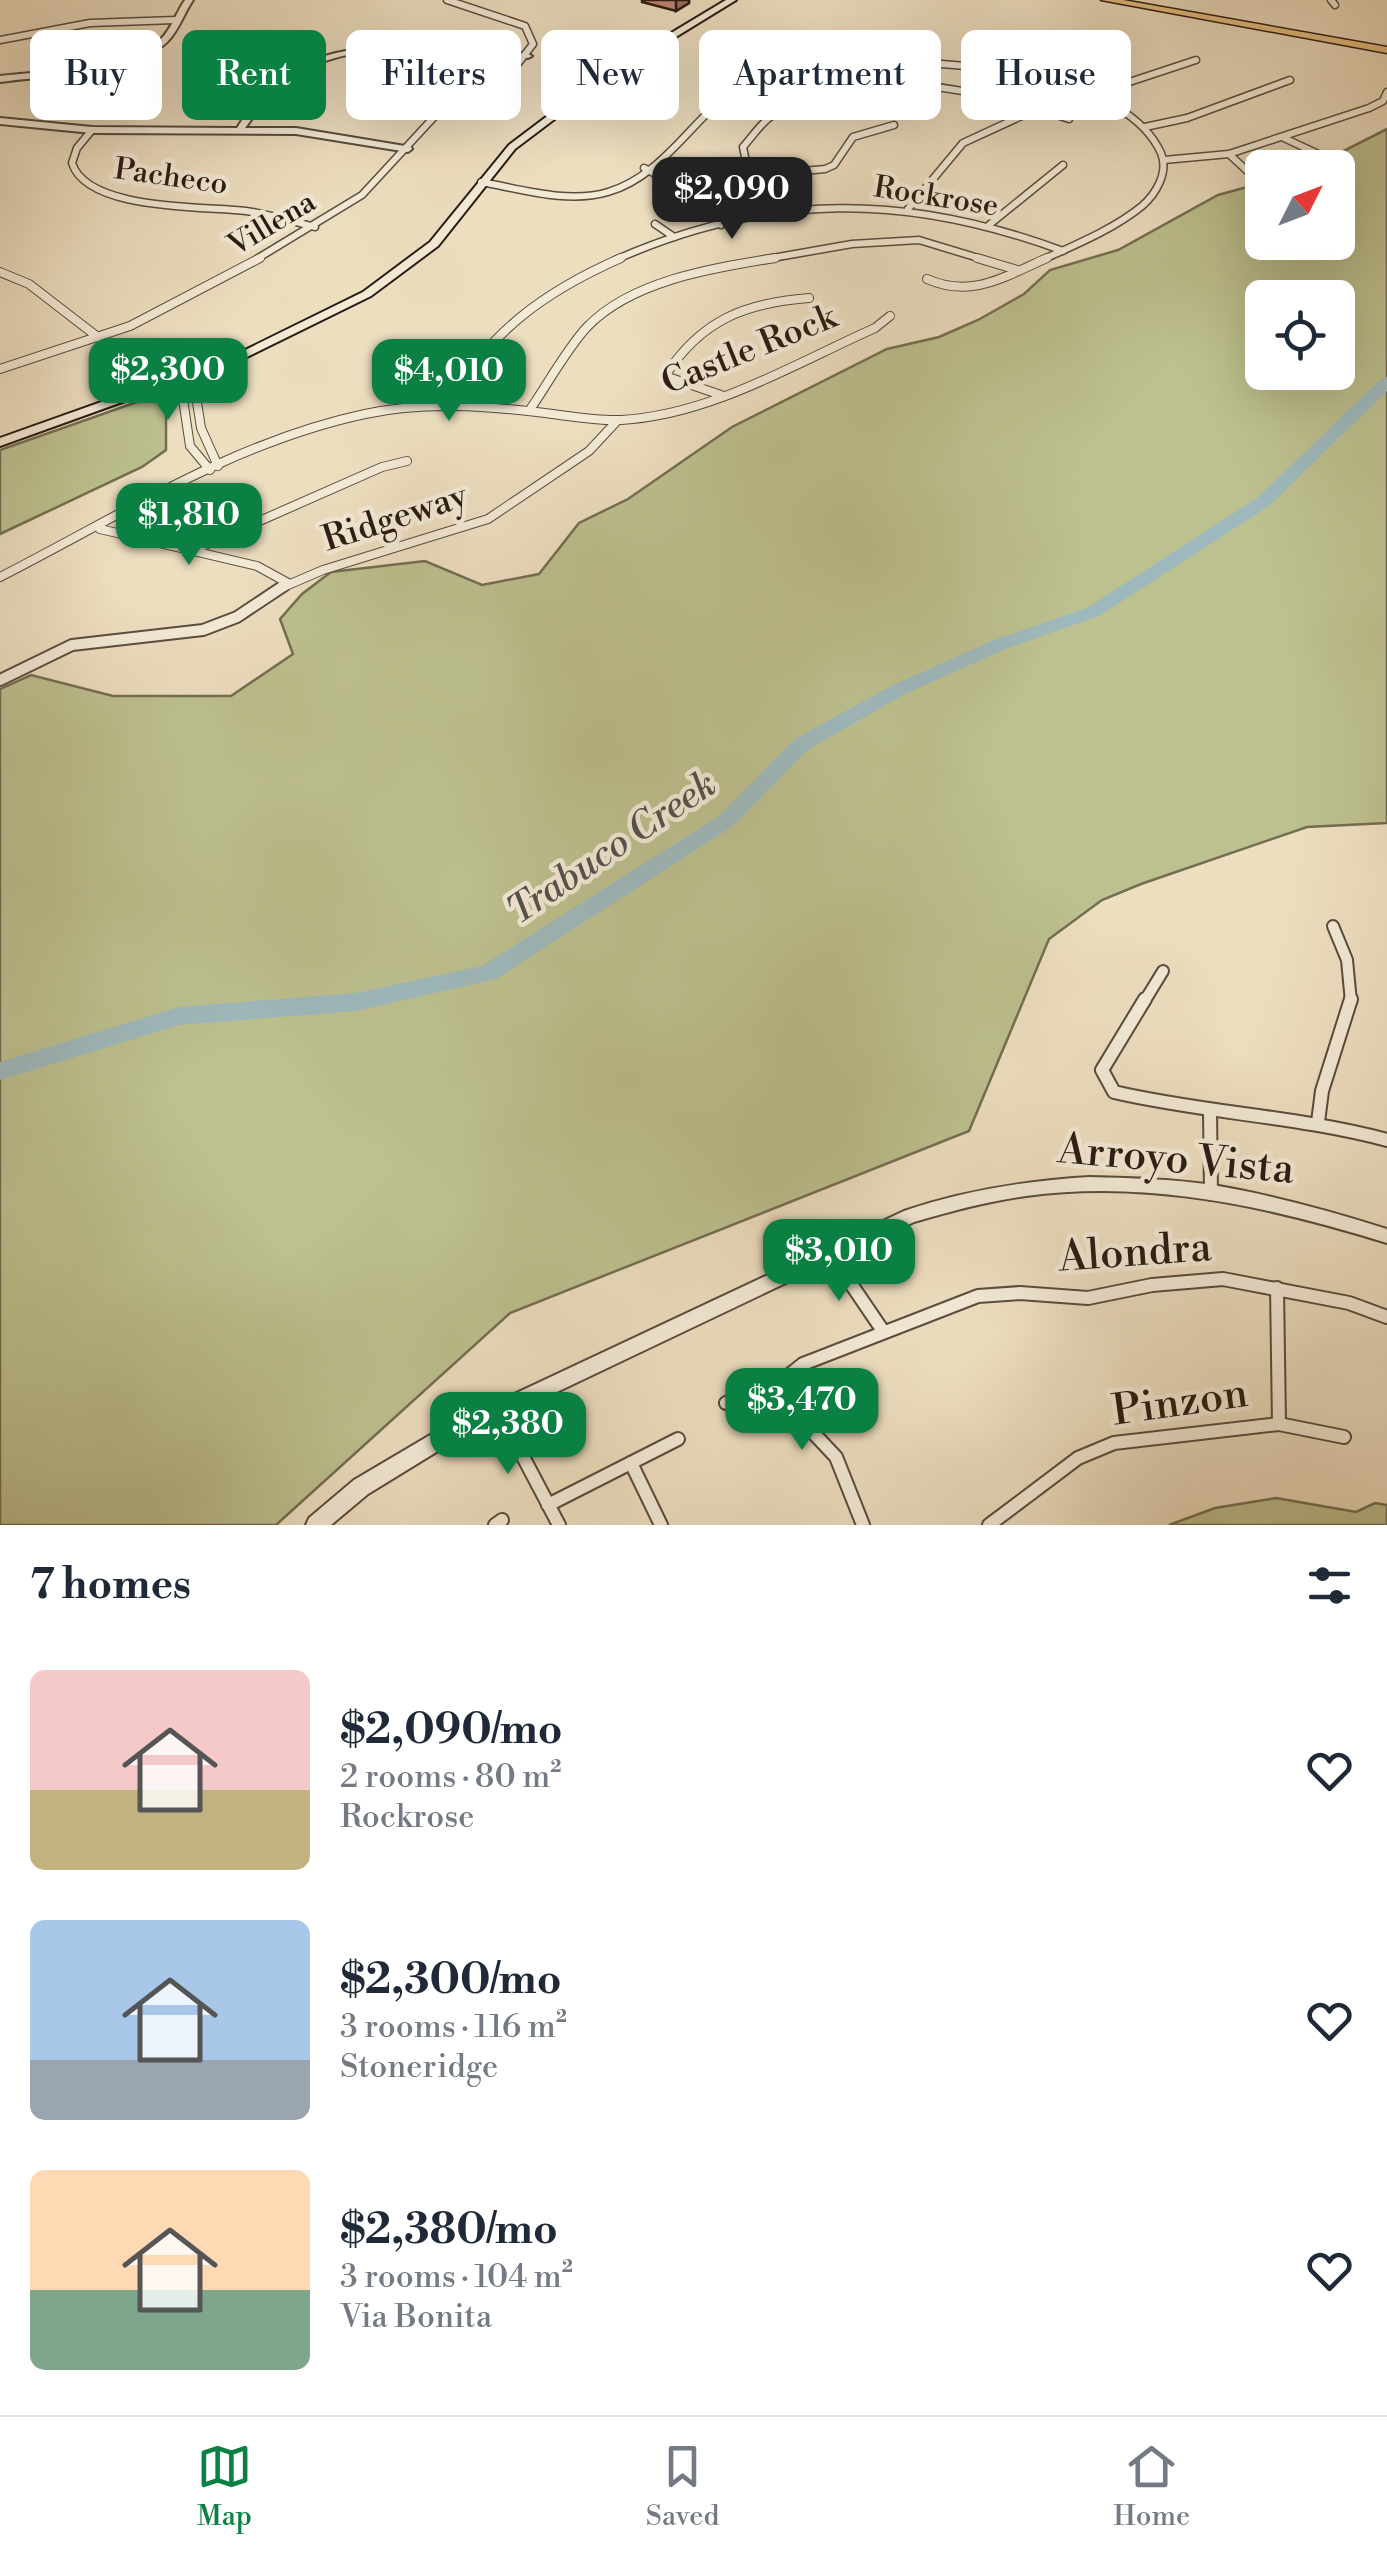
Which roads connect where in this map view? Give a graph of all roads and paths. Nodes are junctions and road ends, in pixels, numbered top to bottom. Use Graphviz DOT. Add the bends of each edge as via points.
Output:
graph roads {
  1 [pos="189,0"];
  2 [pos="447,0"];
  3 [pos="732,0"];
  4 [pos="1106,0"];
  5 [pos="1141,0"];
  6 [pos="174,20"];
  7 [pos="0,40"];
  8 [pos="1387,47"];
  9 [pos="528,56"];
  10 [pos="1196,60"];
  11 [pos="0,80"];
  12 [pos="1290,80"];
  13 [pos="1131,81"];
  14 [pos="961,89"];
  15 [pos="1387,92"];
  16 [pos="1131,118"];
  17 [pos="700,120"];
  18 [pos="1014,120"];
  19 [pos="3,124"];
  20 [pos="894,125"];
  21 [pos="1145,127"];
  22 [pos="241,128"];
  23 [pos="92,130"];
  24 [pos="1283,138"];
  25 [pos="408,149"];
  26 [pos="1309,150"];
  27 [pos="1229,154"];
  28 [pos="1164,160"];
  29 [pos="1063,165"];
  30 [pos="644,168"];
  31 [pos="1245,169"];
  32 [pos="749,176"];
  33 [pos="482,182"];
  34 [pos="686,190"];
  35 [pos="908,209"];
  36 [pos="655,224"];
  37 [pos="989,224"];
  38 [pos="722,225"];
  39 [pos="315,227"];
  40 [pos="674,237"];
  41 [pos="1064,251"];
  42 [pos="1017,270"];
  43 [pos="0,272"];
  44 [pos="928,280"];
  45 [pos="809,298"];
  46 [pos="890,316"];
  47 [pos="99,338"];
  48 [pos="0,370"];
  49 [pos="184,376"];
  50 [pos="722,395"];
  51 [pos="198,396"];
  52 [pos="186,398"];
  53 [pos="444,404"];
  54 [pos="529,412"];
  55 [pos="617,420"];
  56 [pos="0,442"];
  57 [pos="211,450"];
  58 [pos="196,454"];
  59 [pos="407,461"];
  60 [pos="214,468"];
  61 [pos="99,529"];
  62 [pos="196,549"];
  63 [pos="0,577"];
  64 [pos="288,584"];
  65 [pos="0,680"];
  66 [pos="1333,926"];
  67 [pos="1163,971"];
  68 [pos="1210,1110"];
  69 [pos="1318,1122"];
  70 [pos="1387,1140"];
  71 [pos="1211,1195"];
  72 [pos="1387,1236"];
  73 [pos="830,1253"];
  74 [pos="1277,1288"];
  75 [pos="1387,1317"];
  76 [pos="883,1331"];
  77 [pos="788,1376"];
  78 [pos="726,1403"];
  79 [pos="498,1409"];
  80 [pos="1279,1424"];
  81 [pos="1344,1437"];
  82 [pos="678,1440"];
  83 [pos="631,1463"];
  84 [pos="548,1505"];
  85 [pos="316,1525"];
  86 [pos="558,1525"];
  87 [pos="661,1525"];
  88 [pos="864,1525"];
  89 [pos="989,1525"];
  1 -- 6 [label="street"];
  2 -- 9 [label="street" via="525,26 534,44"];
  3 -- 33 [label="main road" via="606,76 512,147"];
  4 -- 8 [label="main road"];
  5 -- 8 [label="main road"];
  6 -- 7 [label="street" via="90,23"];
  6 -- 11 [label="street" via="162,42 138,55"];
  9 -- 22 [label="street" via="398,45 339,52 267,95"];
  9 -- 25 [label="street, Villena" via="435,116"];
  10 -- 13 [label="street"];
  12 -- 21 [label="street"];
  14 -- 32 [label="street" via="857,87 812,95 752,130 743,146"];
  15 -- 24 [label="street" via="1369,108"];
  16 -- 21 [label="street"];
  17 -- 30 [label="street" via="690,136"];
  18 -- 35 [label="street" via="963,144"];
  19 -- 23 [label="street"];
  20 -- 32 [label="street" via="853,136 826,168"];
  21 -- 28 [label="street"];
  22 -- 23 [label="street"];
  22 -- 25 [label="street"];
  23 -- 39 [label="street, Pacheco" via="72,164 78,177 100,191"];
  24 -- 26 [label="street"];
  24 -- 27 [label="street"];
  25 -- 39 [label="street, Villena" via="362,195"];
  27 -- 28 [label="street"];
  27 -- 31 [label="street"];
  28 -- 41 [label="street" via="1160,182 1144,205"];
  29 -- 37 [label="street"];
  30 -- 33 [label="street" via="614,190 586,197"];
  30 -- 34 [label="street"];
  32 -- 34 [label="street"];
  33 -- 49 [label="main road" via="434,244 367,294 271,343"];
  34 -- 38 [label="street"];
  35 -- 37 [label="street, Rockrose"];
  35 -- 38 [label="street, Rockrose" via="829,208"];
  36 -- 40 [label="street"];
  37 -- 41 [label="street, Rockrose"];
  38 -- 40 [label="street, Rockrose"];
  39 -- 47 [label="street, Villena"];
  40 -- 53 [label="street, Rockrose" via="624,254 530,304 498,333"];
  41 -- 42 [label="street"];
  42 -- 44 [label="street" via="956,290"];
  42 -- 54 [label="street" via="919,240 852,244 693,272 644,290 588,326"];
  43 -- 47 [label="street" via="29,284"];
  45 -- 50 [label="street" via="770,300 723,314 682,345 665,376"];
  46 -- 50 [label="street, Castle Rock"];
  47 -- 48 [label="street, Villena"];
  49 -- 51 [label="street"];
  49 -- 52 [label="street"];
  49 -- 56 [label="main road"];
  50 -- 55 [label="street, Castle Rock" via="656,418"];
  51 -- 52 [label="street"];
  51 -- 57 [label="street"];
  52 -- 58 [label="street"];
  53 -- 54 [label="street, Castle Rock"];
  53 -- 60 [label="street, Castle Rock" via="308,427"];
  54 -- 55 [label="street, Castle Rock"];
  55 -- 64 [label="street, Ridgeway" via="589,451 488,519"];
  57 -- 58 [label="street"];
  57 -- 60 [label="street"];
  58 -- 60 [label="street"];
  59 -- 62 [label="street"];
  60 -- 61 [label="street, Castle Rock"];
  61 -- 62 [label="street"];
  61 -- 63 [label="street, Castle Rock"];
  62 -- 64 [label="street" via="258,566"];
  64 -- 65 [label="street, Ridgeway" via="238,617 203,630 72,645"];
  66 -- 69 [label="street" via="1354,982 1353,1012 1318,1092"];
  67 -- 68 [label="street" via="1102,1078 1122,1096"];
  68 -- 69 [label="street"];
  68 -- 71 [label="street"];
  69 -- 70 [label="street"];
  71 -- 72 [label="street, Arroyo Vista" via="1309,1210"];
  71 -- 73 [label="street, Arroyo Vista" via="1072,1182 1009,1188 922,1212"];
  73 -- 76 [label="street"];
  73 -- 79 [label="street, Arroyo Vista"];
  74 -- 75 [label="street, Alondra"];
  74 -- 76 [label="street, Alondra" via="1223,1279 1088,1298 978,1296"];
  74 -- 80 [label="street"];
  76 -- 77 [label="street, Alondra"];
  77 -- 78 [label="street, Alondra"];
  77 -- 88 [label="street" via="787,1404 836,1457"];
  79 -- 84 [label="street"];
  79 -- 85 [label="street, Arroyo Vista" via="400,1461"];
  80 -- 81 [label="street, Pinzon"];
  80 -- 89 [label="street, Pinzon" via="1114,1443 1078,1458"];
  82 -- 83 [label="street"];
  83 -- 84 [label="street"];
  83 -- 87 [label="street"];
  84 -- 86 [label="street"];
}
